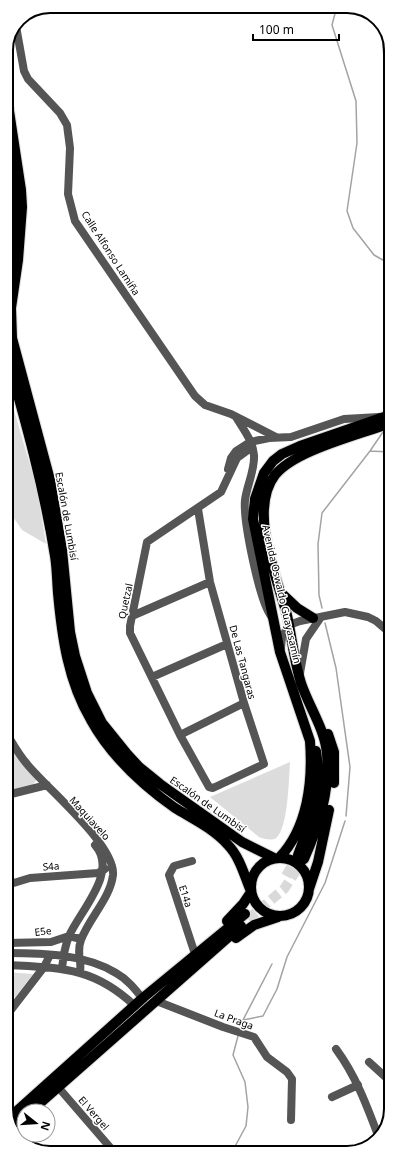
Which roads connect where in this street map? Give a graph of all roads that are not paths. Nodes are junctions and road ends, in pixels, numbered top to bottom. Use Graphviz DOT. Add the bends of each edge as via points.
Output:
graph roads {
  1 [pos="17,33"];
  2 [pos="13,135"];
  3 [pos="13,198"];
  4 [pos="13,216"];
  5 [pos="13,294"];
  6 [pos="13,342"];
  7 [pos="13,379"];
  8 [pos="235,416"];
  9 [pos="384,419"];
  10 [pos="384,420"];
  11 [pos="384,420"];
  12 [pos="276,437"];
  13 [pos="251,444"];
  14 [pos="198,509"];
  15 [pos="210,582"];
  16 [pos="280,592"];
  17 [pos="132,616"];
  18 [pos="319,617"];
  19 [pos="274,620"];
  20 [pos="289,625"];
  21 [pos="384,628"];
  22 [pos="227,644"];
  23 [pos="280,652"];
  24 [pos="152,677"];
  25 [pos="300,678"];
  26 [pos="244,703"];
  27 [pos="314,710"];
  28 [pos="302,716"];
  29 [pos="180,735"];
  30 [pos="13,743"];
  31 [pos="13,754"];
  32 [pos="44,786"];
  33 [pos="213,788"];
  34 [pos="13,794"];
  35 [pos="277,858"];
  36 [pos="192,861"];
  37 [pos="113,869"];
  38 [pos="101,874"];
  39 [pos="112,881"];
  40 [pos="13,883"];
  41 [pos="309,889"];
  42 [pos="250,890"];
  43 [pos="280,917"];
  44 [pos="69,936"];
  45 [pos="81,939"];
  46 [pos="13,943"];
  47 [pos="194,951"];
  48 [pos="13,953"];
  49 [pos="50,955"];
  50 [pos="64,956"];
  51 [pos="79,959"];
  52 [pos="13,965"];
  53 [pos="44,967"];
  54 [pos="62,969"];
  55 [pos="80,972"];
  56 [pos="144,998"];
  57 [pos="159,1002"];
  58 [pos="13,1007"];
  59 [pos="138,1010"];
  60 [pos="336,1049"];
  61 [pos="369,1062"];
  62 [pos="384,1076"];
  63 [pos="358,1085"];
  64 [pos="58,1087"];
  65 [pos="332,1097"];
  66 [pos="40,1103"];
  67 [pos="13,1115"];
  68 [pos="291,1120"];
  69 [pos="376,1131"];
  70 [pos="110,1146"];
  1 -- 8 [label="street, Calle Alfonso Lamiña" via="24,71 28,79 60,113 67,125 70,148 68,194 75,221 190,391 205,405"];
  2 -- 5 [label="main road, Escalón de Lumbisí" via="22,207"];
  3 -- 4 [label="main road"];
  6 -- 35 [label="main road, Escalón de Lumbisí" via="50,480 62,550 70,632 75,656 87,693 102,723 139,767 160,784 242,842"];
  7 -- 42 [label="main road, Escalón de Lumbisí" via="34,448 55,558 65,649 80,701 101,737 133,774 154,793 228,844 239,862"];
  8 -- 12 [label="street, Calle Alfonso Lamiña"];
  8 -- 13 [label="street"];
  9 -- 12 [label="street" via="344,419 291,437"];
  10 -- 16 [label="main road, Avenida Oswaldo Guayasamín" via="300,456 285,465 268,487 264,519"];
  11 -- 19 [label="main road, Avenida Oswaldo Guayasamín" via="300,446 282,454 264,473 255,499 253,519"];
  12 -- 13 [label="street"];
  13 -- 14 [label="street, Quetzal" via="240,447 231,458 229,473 221,492"];
  13 -- 19 [label="street" via="254,464 246,494 245,511 265,607"];
  14 -- 15 [label="street, De Las Tangaras"];
  14 -- 17 [label="street, Quetzal" via="147,542"];
  15 -- 17 [label="street"];
  15 -- 22 [label="street, De Las Tangaras"];
  16 -- 18 [label="main road" via="297,608"];
  16 -- 20 [label="main road, Avenida Oswaldo Guayasamín"];
  17 -- 24 [label="street, Quetzal" via="130,633"];
  18 -- 20 [label="street"];
  18 -- 21 [label="street" via="345,612 368,617"];
  18 -- 25 [label="street" via="302,651"];
  19 -- 23 [label="main road, Avenida Oswaldo Guayasamín"];
  20 -- 23 [label="street" via="282,637"];
  20 -- 25 [label="main road, Avenida Oswaldo Guayasamín"];
  22 -- 24 [label="street"];
  22 -- 26 [label="street, De Las Tangaras"];
  23 -- 28 [label="main road, Avenida Oswaldo Guayasamín"];
  24 -- 29 [label="street, Quetzal"];
  25 -- 27 [label="main road, Avenida Oswaldo Guayasamín"];
  26 -- 29 [label="street"];
  26 -- 33 [label="street, De Las Tangaras" via="264,764"];
  27 -- 28 [label="main road, Avenida Oswaldo Guayasamín" via="327,752 328,773 322,813 301,857 312,814 318,772 315,743"];
  27 -- 41 [label="main road, Avenida Oswaldo Guayasamín" via="327,730 334,752 335,773 318,862"];
  28 -- 35 [label="main road, Avenida Oswaldo Guayasamín" via="310,741 310,783 297,832 288,849"];
  29 -- 33 [label="street, Quetzal" via="209,787"];
  30 -- 32 [label="street, Maquiavelo"];
  31 -- 32 [label="street, Maquiavelo" via="22,767"];
  32 -- 34 [label="street"];
  32 -- 37 [label="street, Maquiavelo" via="102,846"];
  32 -- 38 [label="street, Maquiavelo" via="98,848 102,856"];
  35 -- 41 [label="main road" via="289,859 301,867 308,879"];
  35 -- 42 [label="main road" via="266,861 257,869 251,880"];
  36 -- 47 [label="street, E14a" via="174,866 169,875"];
  37 -- 38 [label="street, S4a"];
  37 -- 39 [label="street"];
  38 -- 39 [label="street, S4a"];
  38 -- 40 [label="street, S4a" via="30,878"];
  38 -- 44 [label="street"];
  39 -- 45 [label="street"];
  41 -- 43 [label="main road" via="305,903 300,909"];
  42 -- 43 [label="main road" via="253,900 264,912"];
  42 -- 47 [label="main road" via="231,918"];
  43 -- 57 [label="main road" via="254,925 243,932"];
  44 -- 45 [label="street"];
  44 -- 46 [label="street, E5e" via="51,942"];
  44 -- 50 [label="street"];
  45 -- 51 [label="street"];
  47 -- 56 [label="main road"];
  48 -- 49 [label="street"];
  49 -- 50 [label="street"];
  49 -- 53 [label="street"];
  50 -- 51 [label="street"];
  50 -- 54 [label="street"];
  51 -- 55 [label="street"];
  51 -- 56 [label="street" via="117,973"];
  52 -- 53 [label="street"];
  53 -- 54 [label="street"];
  53 -- 58 [label="street"];
  54 -- 55 [label="street"];
  55 -- 59 [label="street" via="113,986"];
  56 -- 59 [label="main road"];
  56 -- 59 [label="main road" via="247,917"];
  57 -- 59 [label="main road"];
  57 -- 68 [label="street, La Praga" via="254,1037 267,1057 292,1079"];
  59 -- 64 [label="main road"];
  59 -- 67 [label="main road"];
  60 -- 63 [label="street"];
  61 -- 62 [label="street"];
  63 -- 65 [label="street"];
  63 -- 69 [label="street"];
  64 -- 66 [label="main road"];
  64 -- 70 [label="street, El Vergel"];
}
